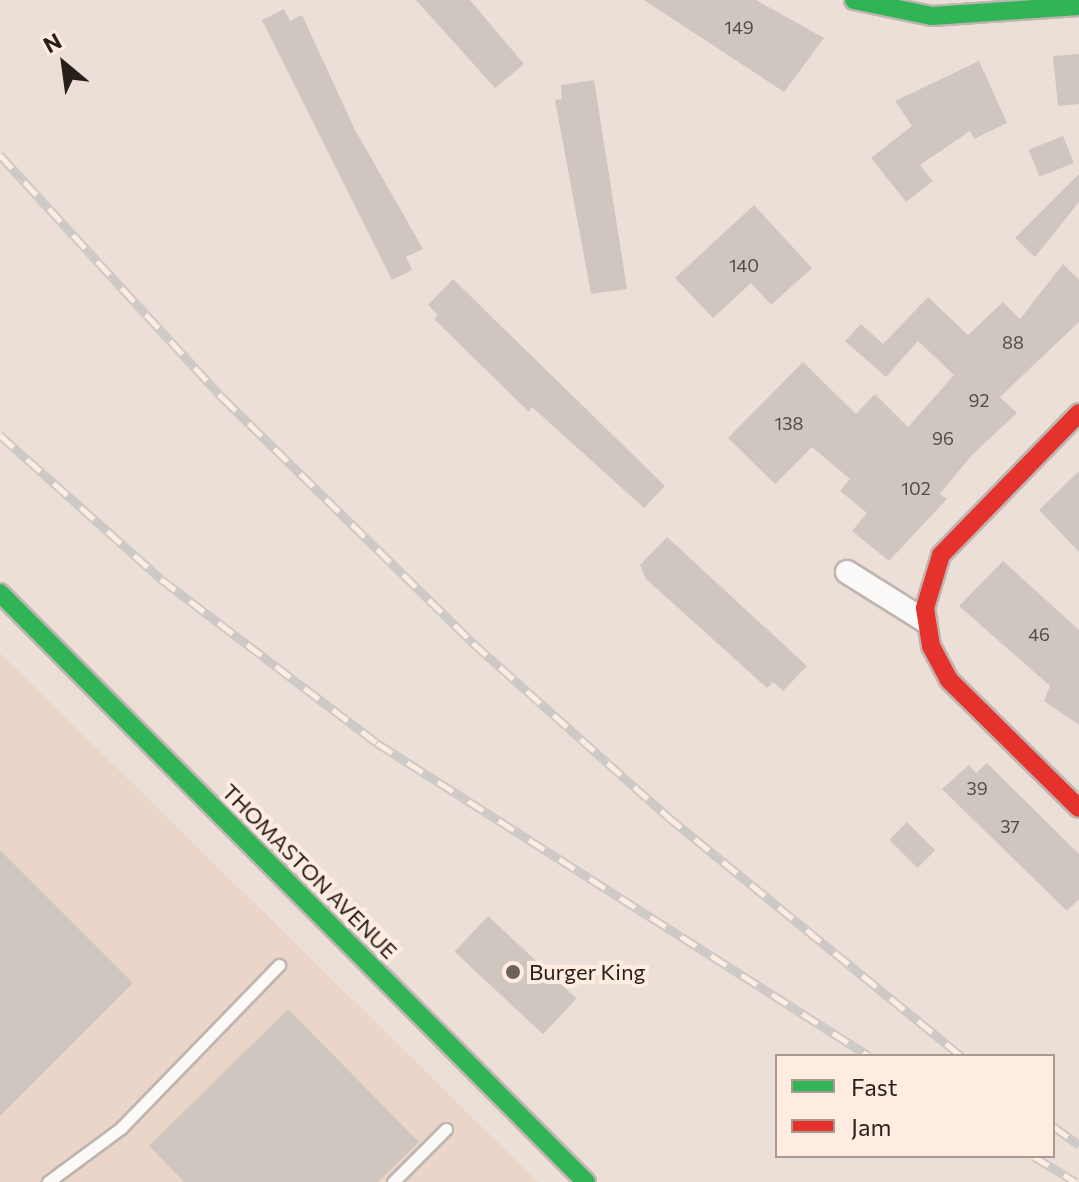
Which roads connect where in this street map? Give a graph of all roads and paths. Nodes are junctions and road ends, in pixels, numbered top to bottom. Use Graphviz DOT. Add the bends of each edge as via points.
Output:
graph roads {
  1 [pos="854,0"];
  2 [pos="1079,6"];
  3 [pos="1079,413"];
  4 [pos="847,572"];
  5 [pos="0,593"];
  6 [pos="925,621"];
  7 [pos="1079,808"];
  8 [pos="279,965"];
  9 [pos="446,1129"];
  10 [pos="48,1182"];
  11 [pos="393,1182"];
  12 [pos="586,1182"];
  1 -- 2 [label="main road" via="932,16"];
  3 -- 6 [label="main road" via="941,555 928,585"];
  4 -- 6 [label="street"];
  5 -- 12 [label="main road, THOMASTON AVENUE"];
  6 -- 7 [label="main road" via="949,680"];
  8 -- 10 [label="lane" via="121,1128"];
  9 -- 11 [label="lane"];
}
